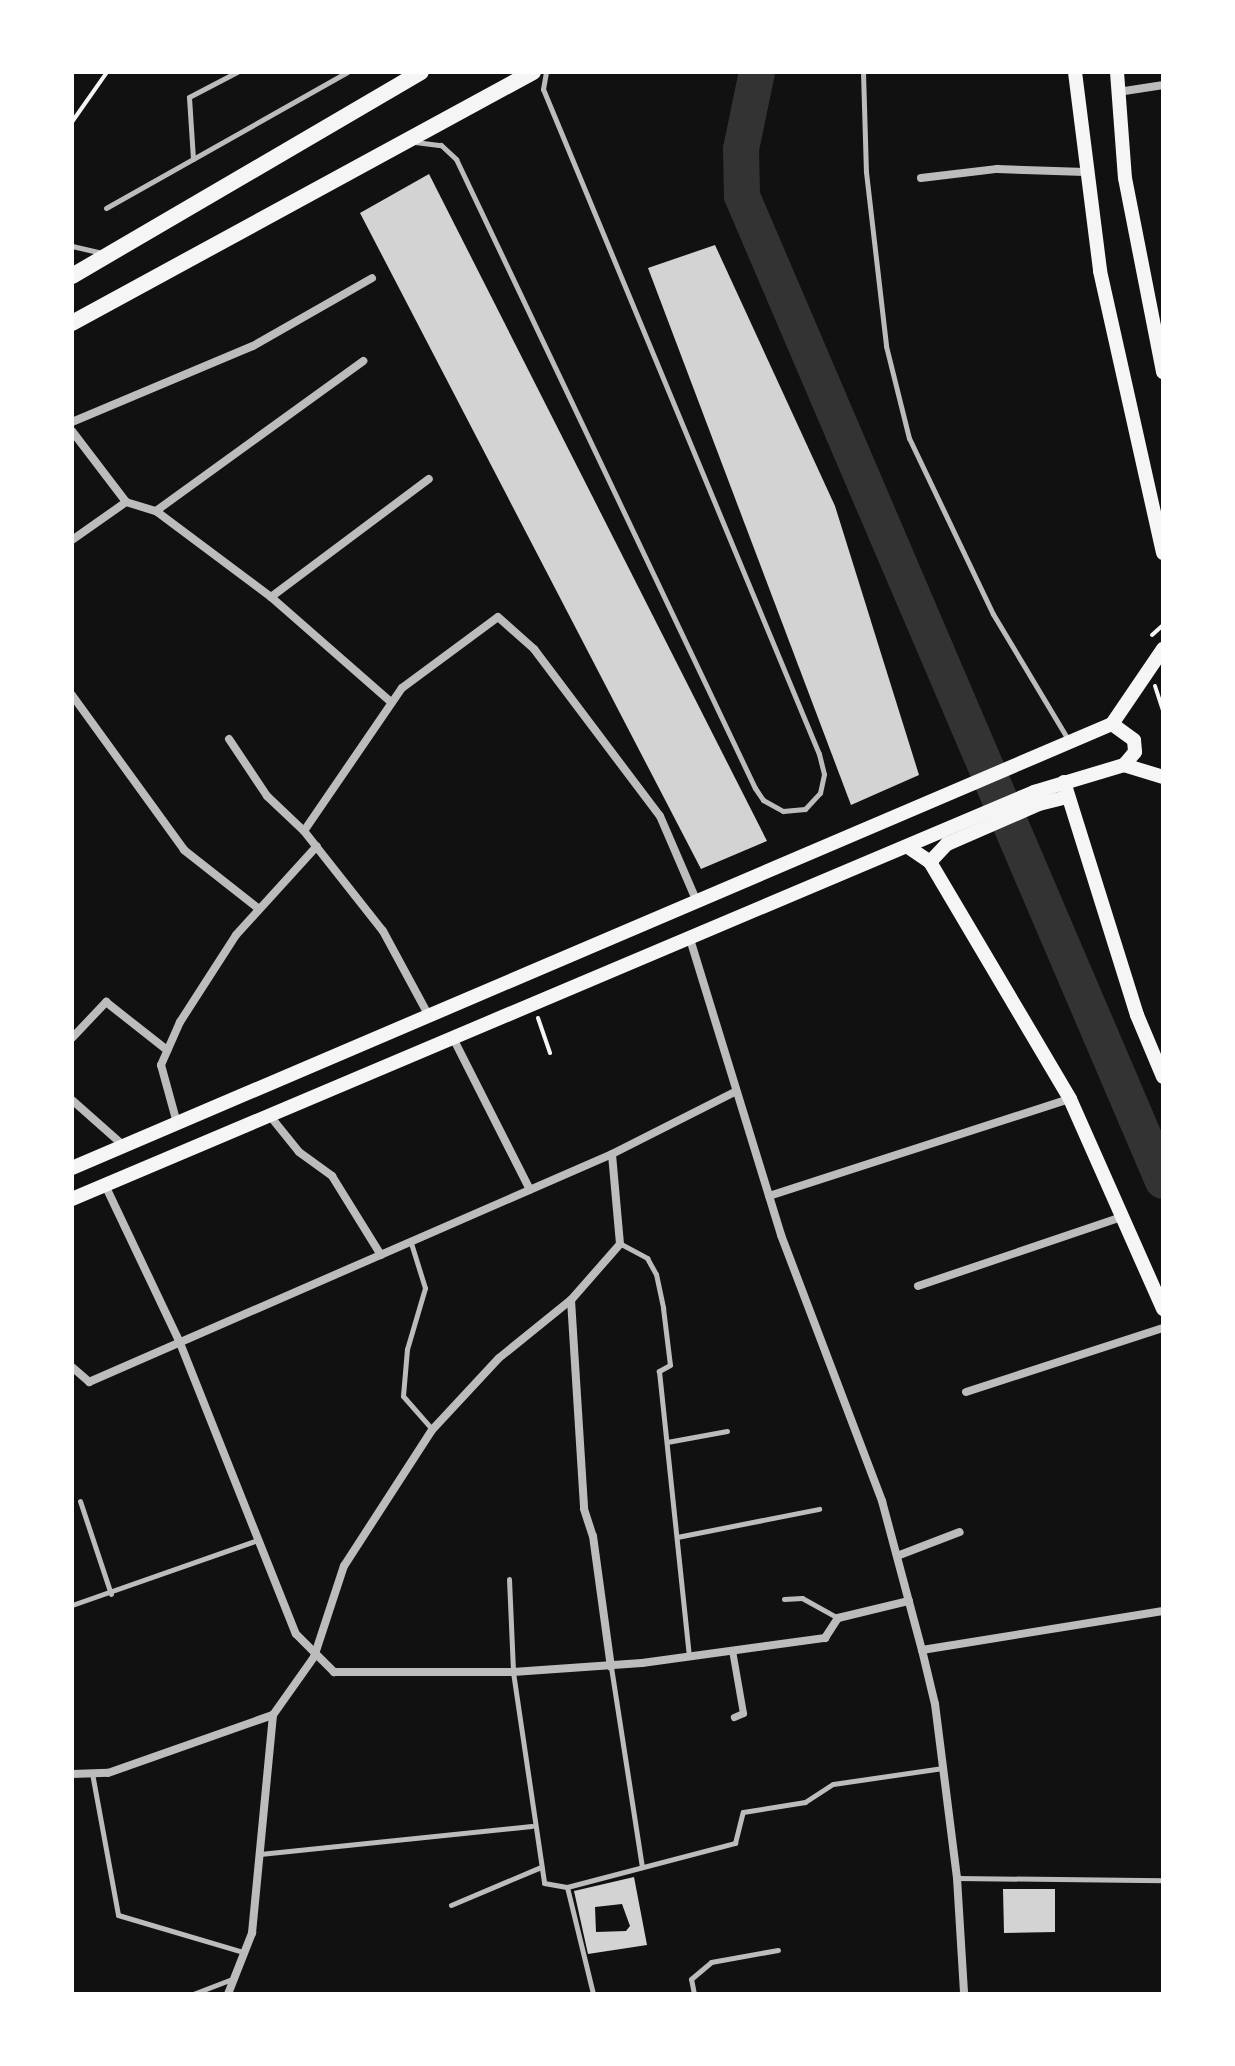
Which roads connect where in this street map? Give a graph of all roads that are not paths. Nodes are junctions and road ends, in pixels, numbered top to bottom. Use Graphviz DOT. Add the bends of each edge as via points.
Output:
graph roads {
  1 [pos="237,72"];
  2 [pos="347,72"];
  3 [pos="421,72"];
  4 [pos="533,72"];
  5 [pos="546,72"];
  6 [pos="863,72"];
  7 [pos="1075,72"];
  8 [pos="1117,72"];
  9 [pos="1163,85"];
  10 [pos="1117,92"];
  11 [pos="406,141"];
  12 [pos="193,159"];
  13 [pos="1085,172"];
  14 [pos="921,178"];
  15 [pos="106,208"];
  16 [pos="72,246"];
  17 [pos="107,255"];
  18 [pos="72,276"];
  19 [pos="372,278"];
  20 [pos="72,323"];
  21 [pos="363,361"];
  22 [pos="1163,372"];
  23 [pos="72,422"];
  24 [pos="72,431"];
  25 [pos="429,479"];
  26 [pos="126,502"];
  27 [pos="156,511"];
  28 [pos="72,540"];
  29 [pos="1163,553"];
  30 [pos="271,597"];
  31 [pos="1163,649"];
  32 [pos="72,695"];
  33 [pos="391,702"];
  34 [pos="1112,724"];
  35 [pos="229,739"];
  36 [pos="1069,742"];
  37 [pos="1124,765"];
  38 [pos="1163,777"];
  39 [pos="1066,790"];
  40 [pos="304,831"];
  41 [pos="944,838"];
  42 [pos="317,846"];
  43 [pos="908,847"];
  44 [pos="930,862"];
  45 [pos="697,902"];
  46 [pos="259,909"];
  47 [pos="690,939"];
  48 [pos="429,1016"];
  49 [pos="72,1038"];
  50 [pos="453,1038"];
  51 [pos="167,1050"];
  52 [pos="1163,1077"];
  53 [pos="735,1092"];
  54 [pos="1070,1099"];
  55 [pos="72,1100"];
  56 [pos="270,1116"];
  57 [pos="177,1123"];
  58 [pos="124,1146"];
  59 [pos="612,1154"];
  60 [pos="72,1168"];
  61 [pos="105,1185"];
  62 [pos="530,1190"];
  63 [pos="769,1196"];
  64 [pos="72,1199"];
  65 [pos="1122,1217"];
  66 [pos="411,1242"];
  67 [pos="620,1244"];
  68 [pos="381,1255"];
  69 [pos="918,1286"];
  70 [pos="571,1300"];
  71 [pos="1163,1309"];
  72 [pos="1163,1328"];
  73 [pos="180,1343"];
  74 [pos="72,1367"];
  75 [pos="966,1392"];
  76 [pos="432,1430"];
  77 [pos="727,1431"];
  78 [pos="667,1442"];
  79 [pos="80,1501"];
  80 [pos="819,1509"];
  81 [pos="960,1532"];
  82 [pos="677,1537"];
  83 [pos="255,1541"];
  84 [pos="897,1556"];
  85 [pos="509,1579"];
  86 [pos="111,1594"];
  87 [pos="784,1599"];
  88 [pos="909,1601"];
  89 [pos="72,1605"];
  90 [pos="1163,1611"];
  91 [pos="838,1618"];
  92 [pos="732,1650"];
  93 [pos="922,1650"];
  94 [pos="689,1656"];
  95 [pos="314,1657"];
  96 [pos="611,1667"];
  97 [pos="513,1672"];
  98 [pos="273,1715"];
  99 [pos="734,1717"];
  100 [pos="943,1768"];
  101 [pos="92,1773"];
  102 [pos="72,1774"];
  103 [pos="532,1826"];
  104 [pos="260,1854"];
  105 [pos="541,1867"];
  106 [pos="642,1867"];
  107 [pos="957,1878"];
  108 [pos="1163,1880"];
  109 [pos="567,1887"];
  110 [pos="451,1905"];
  111 [pos="778,1950"];
  112 [pos="243,1952"];
  113 [pos="229,1980"];
  114 [pos="193,1994"];
  115 [pos="228,1994"];
  116 [pos="593,1994"];
  117 [pos="694,1994"];
  118 [pos="964,1994"];
  1 -- 12 [label="lane" via="189,97"];
  2 -- 12 [label="lane"];
  3 -- 17 [label="highway"];
  4 -- 11 [label="highway"];
  5 -- 11 [label="lane" via="543,89 562,124 819,754 824,774 820,793 805,809 783,811 763,800 755,788 449,150"];
  6 -- 36 [label="lane" via="866,172 886,346 909,438 993,614"];
  7 -- 13 [label="main road"];
  8 -- 10 [label="main road"];
  9 -- 10 [label="street"];
  10 -- 22 [label="main road" via="1139,263"];
  11 -- 20 [label="highway"];
  12 -- 15 [label="lane"];
  13 -- 14 [label="street" via="997,169"];
  13 -- 29 [label="main road" via="1100,271"];
  16 -- 17 [label="lane"];
  17 -- 18 [label="highway"];
  19 -- 23 [label="street" via="253,346"];
  21 -- 27 [label="street"];
  24 -- 26 [label="street"];
  25 -- 30 [label="street"];
  26 -- 27 [label="street"];
  26 -- 28 [label="street"];
  27 -- 30 [label="street"];
  30 -- 33 [label="street"];
  31 -- 34 [label="main road"];
  32 -- 46 [label="street" via="184,850"];
  33 -- 40 [label="street"];
  33 -- 45 [label="street" via="402,688 498,617 544,660 660,816"];
  34 -- 36 [label="main road"];
  34 -- 37 [label="main road" via="1134,740 1135,752"];
  35 -- 40 [label="street" via="267,796"];
  36 -- 45 [label="main road"];
  37 -- 38 [label="main road"];
  37 -- 39 [label="main road"];
  39 -- 41 [label="main road"];
  39 -- 52 [label="main road" via="1137,1015"];
  40 -- 42 [label="street"];
  41 -- 43 [label="main road"];
  41 -- 44 [label="main road"];
  42 -- 46 [label="street"];
  42 -- 48 [label="street" via="383,931"];
  43 -- 44 [label="main road"];
  43 -- 47 [label="main road"];
  44 -- 54 [label="main road"];
  45 -- 48 [label="main road"];
  46 -- 51 [label="street" via="228,947"];
  47 -- 50 [label="main road"];
  47 -- 53 [label="street"];
  48 -- 57 [label="main road"];
  49 -- 51 [label="street" via="106,1002"];
  50 -- 56 [label="main road"];
  50 -- 62 [label="street"];
  51 -- 57 [label="street" via="161,1065"];
  53 -- 59 [label="street"];
  53 -- 63 [label="street"];
  54 -- 63 [label="street"];
  54 -- 65 [label="main road"];
  55 -- 58 [label="street"];
  56 -- 61 [label="main road"];
  56 -- 68 [label="street" via="299,1152 332,1176"];
  57 -- 58 [label="main road"];
  58 -- 60 [label="main road"];
  59 -- 62 [label="street"];
  59 -- 67 [label="street"];
  61 -- 64 [label="main road"];
  61 -- 73 [label="street"];
  62 -- 66 [label="street"];
  63 -- 84 [label="street" via="882,1501"];
  65 -- 69 [label="street"];
  65 -- 71 [label="main road"];
  66 -- 68 [label="street"];
  66 -- 76 [label="lane" via="425,1288 407,1349 403,1396"];
  67 -- 70 [label="street"];
  67 -- 78 [label="lane" via="647,1258 656,1274 670,1365 659,1371"];
  68 -- 73 [label="street"];
  70 -- 76 [label="street" via="499,1358"];
  70 -- 96 [label="street" via="584,1509 593,1536"];
  72 -- 75 [label="street"];
  73 -- 74 [label="street" via="89,1382"];
  73 -- 83 [label="street"];
  76 -- 95 [label="street" via="380,1503 344,1566"];
  77 -- 78 [label="lane"];
  78 -- 82 [label="lane"];
  79 -- 86 [label="lane"];
  80 -- 82 [label="lane"];
  81 -- 84 [label="street"];
  82 -- 94 [label="lane"];
  83 -- 86 [label="lane"];
  83 -- 95 [label="street" via="296,1634"];
  84 -- 88 [label="street"];
  85 -- 97 [label="lane"];
  86 -- 89 [label="lane"];
  87 -- 91 [label="lane" via="802,1598"];
  88 -- 91 [label="street"];
  88 -- 93 [label="street"];
  90 -- 93 [label="street"];
  91 -- 92 [label="street" via="825,1638"];
  92 -- 94 [label="street"];
  92 -- 99 [label="street" via="743,1713"];
  93 -- 100 [label="street"];
  94 -- 96 [label="street"];
  95 -- 97 [label="street" via="334,1672"];
  95 -- 98 [label="street"];
  96 -- 97 [label="street"];
  96 -- 106 [label="lane"];
  97 -- 103 [label="lane"];
  98 -- 101 [label="street" via="108,1773"];
  98 -- 104 [label="street"];
  100 -- 106 [label="lane" via="833,1784 805,1802 743,1812 735,1843"];
  100 -- 107 [label="street"];
  101 -- 102 [label="street"];
  101 -- 112 [label="lane" via="118,1915"];
  103 -- 104 [label="lane"];
  103 -- 105 [label="lane"];
  104 -- 112 [label="street" via="252,1933"];
  105 -- 109 [label="lane" via="544,1883"];
  105 -- 110 [label="lane"];
  106 -- 109 [label="lane"];
  107 -- 108 [label="lane"];
  107 -- 118 [label="street"];
  109 -- 116 [label="lane"];
  111 -- 117 [label="lane" via="711,1962 691,1979"];
  112 -- 113 [label="street"];
  113 -- 114 [label="lane"];
  113 -- 115 [label="street"];
}
